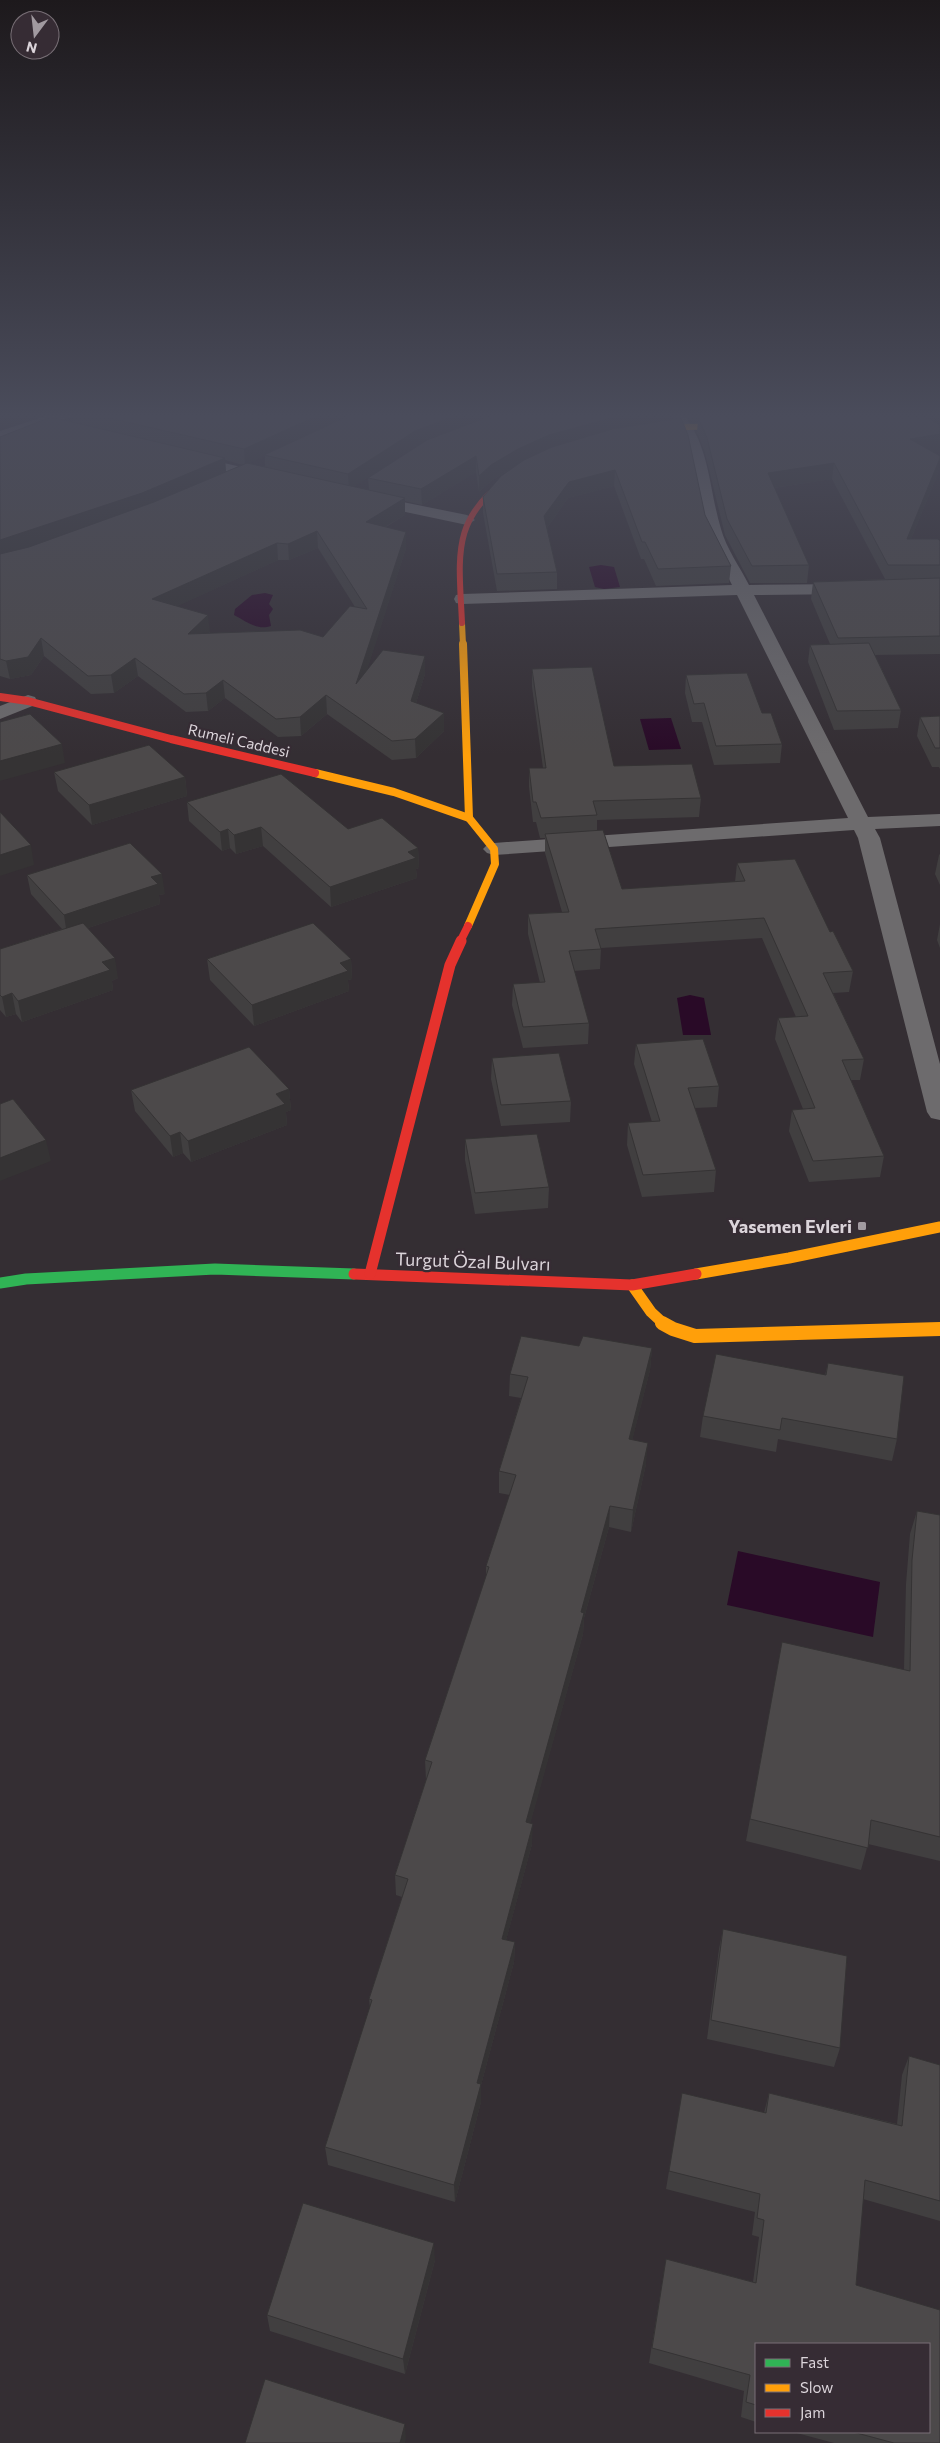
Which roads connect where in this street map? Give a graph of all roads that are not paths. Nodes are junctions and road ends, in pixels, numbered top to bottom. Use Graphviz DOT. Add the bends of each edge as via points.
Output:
graph roads {
  1 [pos="465,527"];
  2 [pos="712,527"];
  3 [pos="862,589"];
  4 [pos="743,590"];
  5 [pos="462,599"];
  6 [pos="0,697"];
  7 [pos="28,701"];
  8 [pos="0,713"];
  9 [pos="469,818"];
  10 [pos="940,820"];
  11 [pos="862,823"];
  12 [pos="494,850"];
  13 [pos="940,1112"];
  14 [pos="940,1227"];
  15 [pos="370,1274"];
  16 [pos="0,1283"];
  17 [pos="632,1285"];
  18 [pos="940,1329"];
  1 -- 5 [label="street" via="460,549"];
  2 -- 4 [label="street"];
  3 -- 4 [label="street"];
  4 -- 5 [label="street"];
  4 -- 11 [label="street"];
  5 -- 9 [label="street"];
  6 -- 7 [label="street, Rumeli Caddesi"];
  7 -- 8 [label="street"];
  7 -- 9 [label="street, Rumeli Caddesi" via="394,792"];
  9 -- 12 [label="street"];
  10 -- 11 [label="street"];
  11 -- 12 [label="street"];
  11 -- 13 [label="street" via="869,838"];
  12 -- 15 [label="street" via="495,864 450,965"];
  14 -- 17 [label="street, Turgut Özal Bulvarı" via="789,1258"];
  15 -- 16 [label="street, Turgut Özal Bulvarı" via="216,1269"];
  15 -- 17 [label="street, Turgut Özal Bulvarı"];
  17 -- 18 [label="street" via="658,1323 681,1334"];
}
